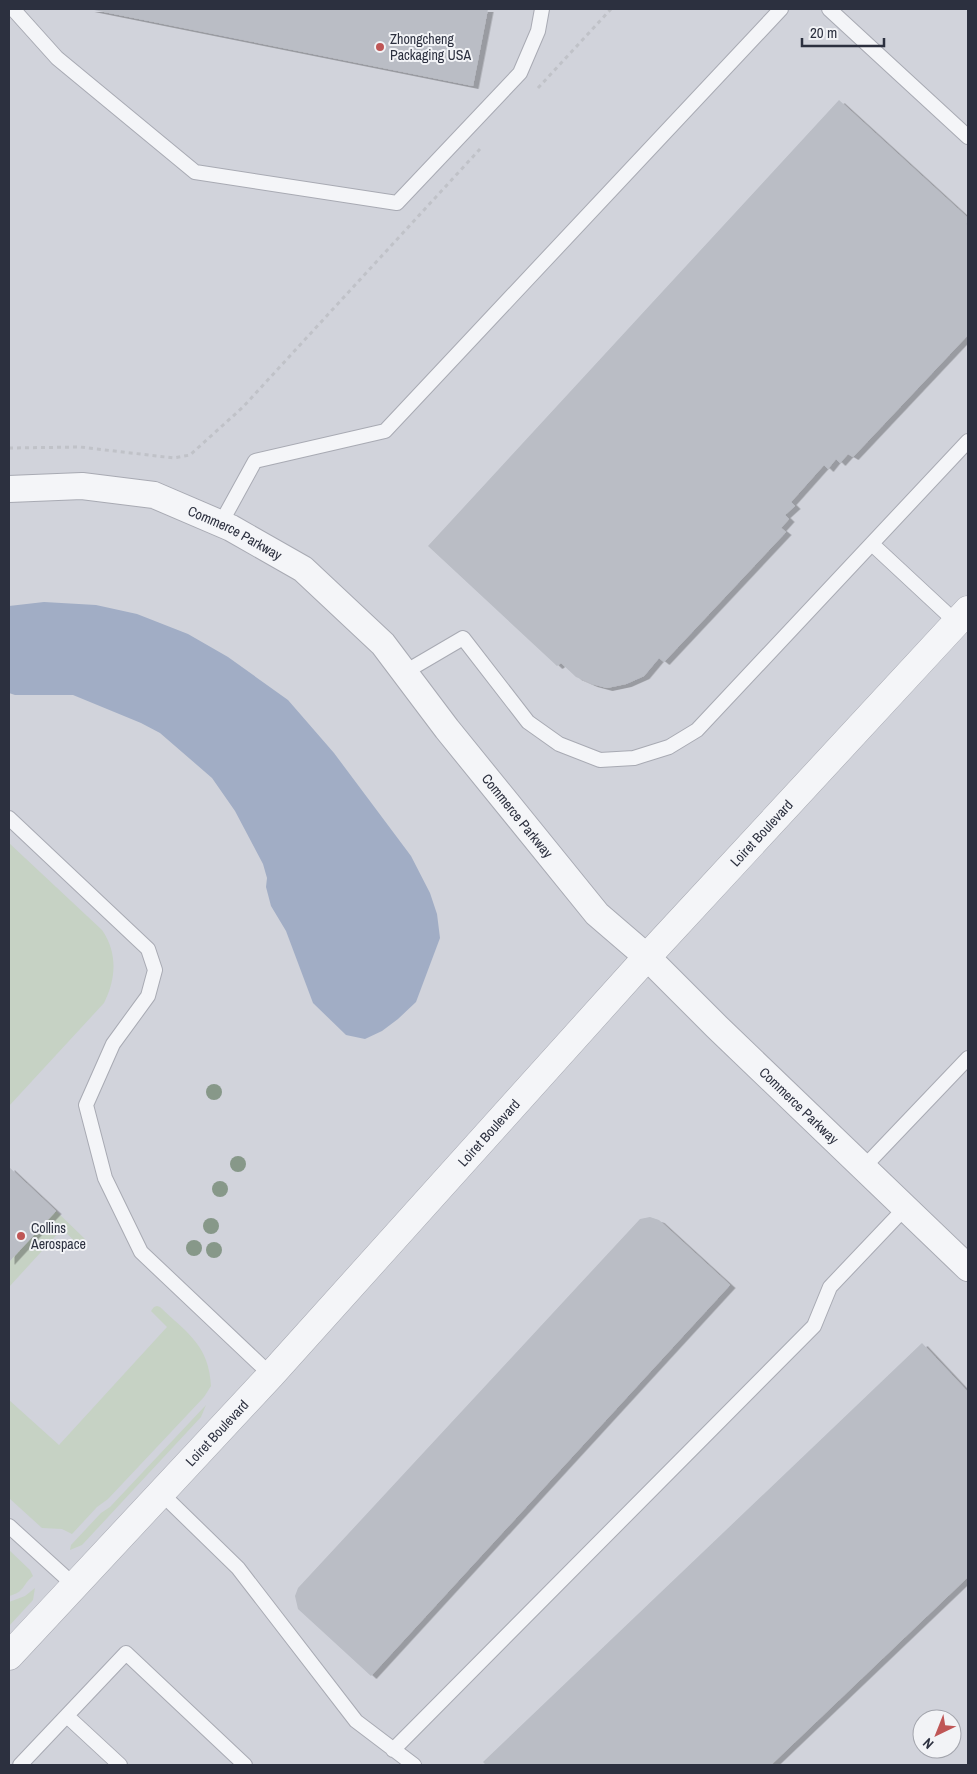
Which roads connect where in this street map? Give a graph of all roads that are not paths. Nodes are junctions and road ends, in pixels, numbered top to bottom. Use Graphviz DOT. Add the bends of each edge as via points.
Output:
graph roads {
  1 [pos="13,9"];
  2 [pos="542,9"];
  3 [pos="781,9"];
  4 [pos="829,9"];
  5 [pos="968,137"];
  6 [pos="968,442"];
  7 [pos="9,489"];
  8 [pos="221,523"];
  9 [pos="872,544"];
  10 [pos="962,616"];
  11 [pos="405,672"];
  12 [pos="9,818"];
  13 [pos="647,957"];
  14 [pos="968,1058"];
  15 [pos="864,1168"];
  16 [pos="905,1208"];
  17 [pos="968,1268"];
  18 [pos="271,1375"];
  19 [pos="161,1493"];
  20 [pos="9,1526"];
  21 [pos="75,1586"];
  22 [pos="9,1656"];
  23 [pos="67,1716"];
  24 [pos="393,1750"];
  25 [pos="20,1765"];
  26 [pos="120,1765"];
  27 [pos="245,1765"];
  28 [pos="414,1765"];
  1 -- 2 [label="lane" via="57,58 195,172 397,203 520,73 538,31"];
  3 -- 8 [label="lane" via="385,431 255,461"];
  4 -- 5 [label="lane"];
  6 -- 9 [label="lane"];
  7 -- 8 [label="street, Commerce Parkway" via="82,486 154,495"];
  8 -- 11 [label="street, Commerce Parkway" via="304,569 383,644"];
  9 -- 10 [label="lane"];
  9 -- 11 [label="lane" via="697,730 669,747 634,758 600,760 559,744 528,722 463,638"];
  10 -- 13 [label="street, Loiret Boulevard"];
  11 -- 13 [label="street, Commerce Parkway" via="447,729 597,914"];
  12 -- 18 [label="lane" via="148,948 155,970 148,996 113,1044 86,1104 105,1178 141,1252"];
  13 -- 15 [label="street, Commerce Parkway"];
  13 -- 18 [label="street, Loiret Boulevard"];
  14 -- 15 [label="lane"];
  15 -- 16 [label="street, Commerce Parkway"];
  16 -- 17 [label="street, Commerce Parkway"];
  16 -- 24 [label="lane" via="830,1287 814,1326"];
  18 -- 19 [label="street, Loiret Boulevard"];
  19 -- 21 [label="street, Loiret Boulevard"];
  19 -- 24 [label="lane" via="238,1568 356,1721"];
  20 -- 21 [label="lane"];
  21 -- 22 [label="street, Loiret Boulevard"];
  23 -- 25 [label="lane"];
  23 -- 26 [label="lane"];
  23 -- 27 [label="lane" via="126,1653"];
  24 -- 28 [label="lane"];
}
